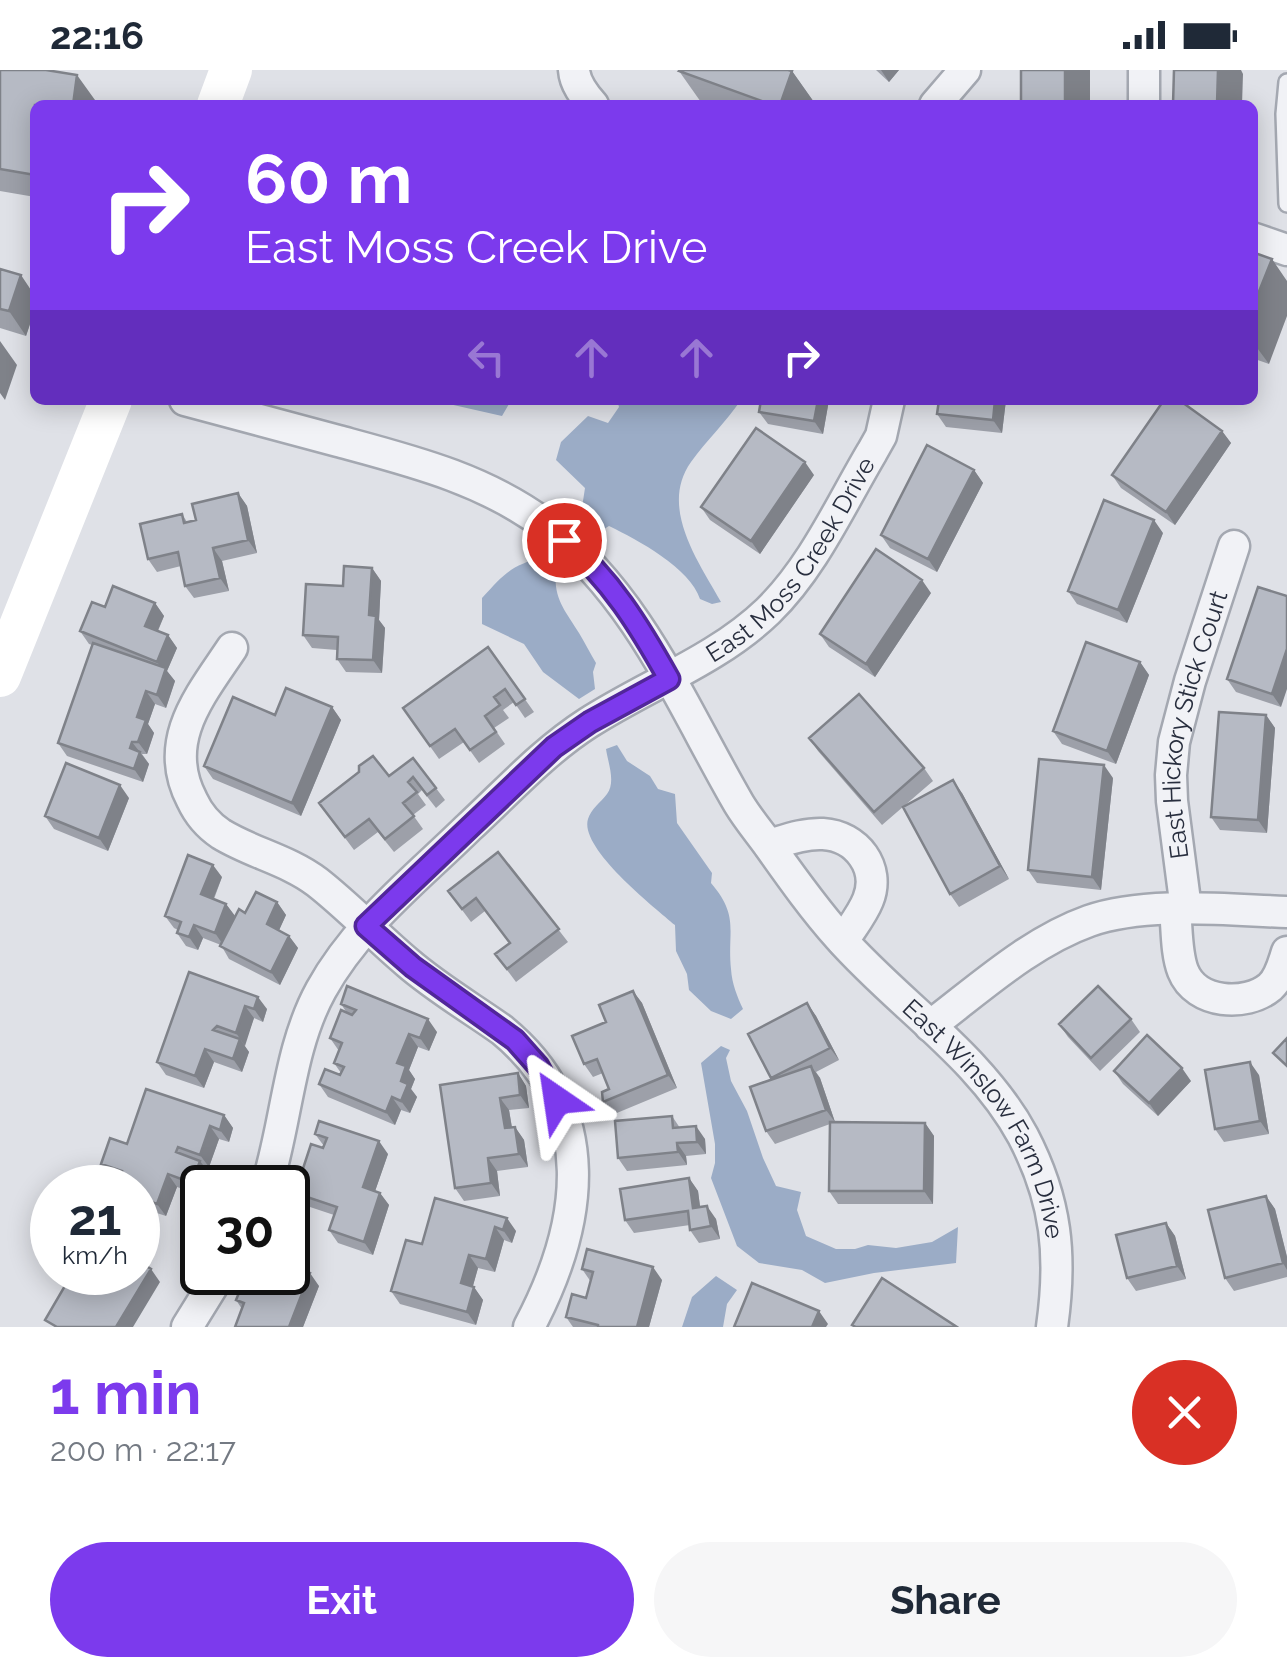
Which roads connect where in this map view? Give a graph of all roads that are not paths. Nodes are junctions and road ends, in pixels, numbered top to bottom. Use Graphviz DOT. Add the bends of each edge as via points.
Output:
graph roads {
  1 [pos="574,70"];
  2 [pos="965,70"];
  3 [pos="1144,70"];
  4 [pos="1287,82"];
  5 [pos="588,100"];
  6 [pos="939,100"];
  7 [pos="1144,100"];
  8 [pos="1287,204"];
  9 [pos="1258,240"];
  10 [pos="1287,250"];
  11 [pos="109,405"];
  12 [pos="203,405"];
  13 [pos="888,405"];
  14 [pos="1234,546"];
  15 [pos="232,648"];
  16 [pos="0,676"];
  17 [pos="669,679"];
  18 [pos="768,845"];
  19 [pos="1180,909"];
  20 [pos="1287,912"];
  21 [pos="366,926"];
  22 [pos="843,941"];
  23 [pos="1287,952"];
  24 [pos="930,1026"];
  25 [pos="272,1165"];
  26 [pos="207,1295"];
  27 [pos="187,1327"];
  28 [pos="529,1327"];
  29 [pos="1052,1327"];
  1 -- 5 [label="street"];
  2 -- 6 [label="street"];
  3 -- 7 [label="street"];
  4 -- 8 [label="lane"];
  9 -- 10 [label="street"];
  11 -- 16 [label="main road"];
  12 -- 17 [label="street, East Winslow Farm Drive" via="432,467 512,502 606,581"];
  13 -- 17 [label="street, East Moss Creek Drive" via="881,436 791,586 752,626"];
  14 -- 19 [label="street, East Hickory Stick Court" via="1174,742"];
  15 -- 21 [label="street" via="182,733 186,790 220,833 315,880"];
  17 -- 18 [label="street, East Winslow Farm Drive"];
  17 -- 21 [label="street, East Moss Creek Drive" via="554,747"];
  18 -- 22 [label="street, East Winslow Farm Drive"];
  18 -- 22 [label="street" via="824,834 863,854 870,897"];
  19 -- 20 [label="street"];
  19 -- 23 [label="street, East Hickory Stick Court" via="1183,972 1218,999 1238,1000 1273,985"];
  19 -- 24 [label="street" via="1124,913 1060,934"];
  21 -- 25 [label="street, East Moss Creek Drive" via="307,1019"];
  21 -- 28 [label="street" via="515,1040 538,1066 566,1121 575,1168 571,1216"];
  22 -- 24 [label="street, East Winslow Farm Drive"];
  24 -- 29 [label="street, East Winslow Farm Drive" via="988,1082 1035,1161 1056,1245"];
  26 -- 27 [label="street"];
}
